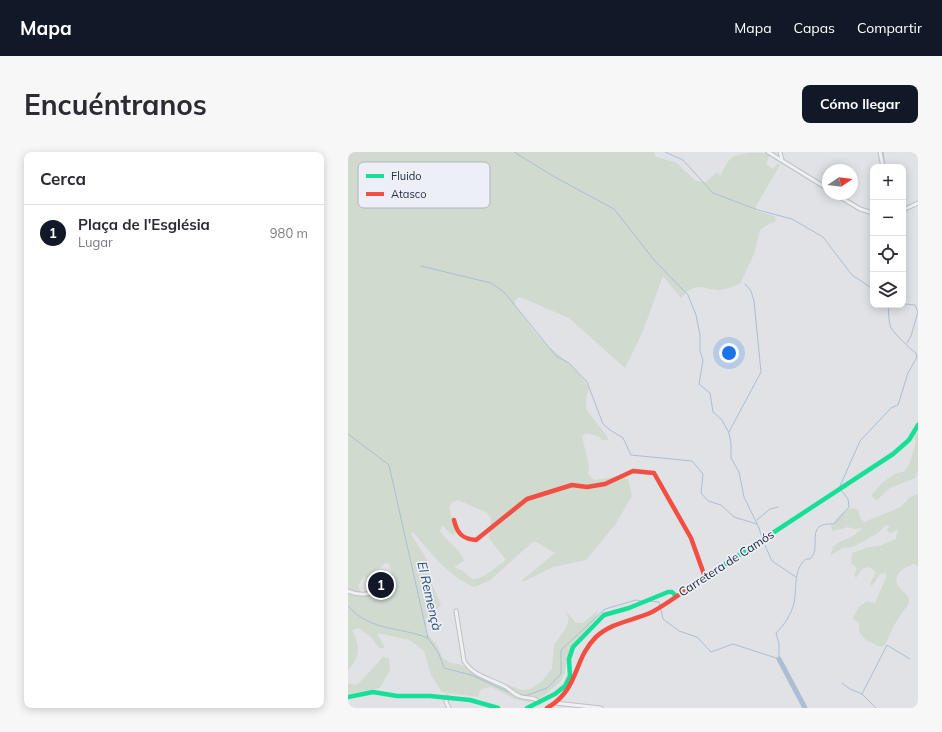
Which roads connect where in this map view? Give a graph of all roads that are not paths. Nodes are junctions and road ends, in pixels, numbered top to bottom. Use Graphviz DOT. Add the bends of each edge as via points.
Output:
graph roads {
  1 [pos="768,152"];
  2 [pos="780,152"];
  3 [pos="880,152"];
  4 [pos="782,160"];
  5 [pos="882,164"];
  6 [pos="822,186"];
  7 [pos="844,200"];
  8 [pos="918,203"];
  9 [pos="906,209"];
  10 [pos="870,212"];
  11 [pos="918,425"];
  12 [pos="454,520"];
  13 [pos="705,577"];
  14 [pos="378,589"];
  15 [pos="348,591"];
  16 [pos="674,597"];
  17 [pos="456,611"];
  18 [pos="348,697"];
  19 [pos="446,697"];
  20 [pos="563,700"];
  21 [pos="539,702"];
  22 [pos="529,707"];
  23 [pos="449,708"];
  24 [pos="498,708"];
  25 [pos="547,708"];
  26 [pos="601,708"];
  1 -- 4 [label="street"];
  2 -- 4 [label="street"];
  3 -- 5 [label="street"];
  4 -- 6 [label="street"];
  7 -- 10 [label="street"];
  8 -- 9 [label="street"];
  11 -- 13 [label="street, Carretera de Camós" via="909,440 893,454"];
  12 -- 13 [label="street" via="459,535 466,540 476,540 527,499 572,485 587,487 605,484 633,471 654,473 684,526"];
  13 -- 16 [label="street, Carretera de Camós"];
  14 -- 15 [label="street" via="367,594"];
  16 -- 20 [label="street, Carretera de Camós" via="642,616 611,627 596,637 586,650"];
  16 -- 21 [label="street" via="672,592 668,592 609,613 599,620 571,650 568,682 555,694"];
  17 -- 21 [label="street" via="467,666 519,696 533,698"];
  18 -- 19 [label="street" via="373,692 397,696"];
  19 -- 23 [label="street"];
  19 -- 24 [label="street" via="474,700"];
  20 -- 25 [label="street, Carretera de Camós"];
  20 -- 26 [label="street" via="570,706"];
  21 -- 22 [label="street"];
}
